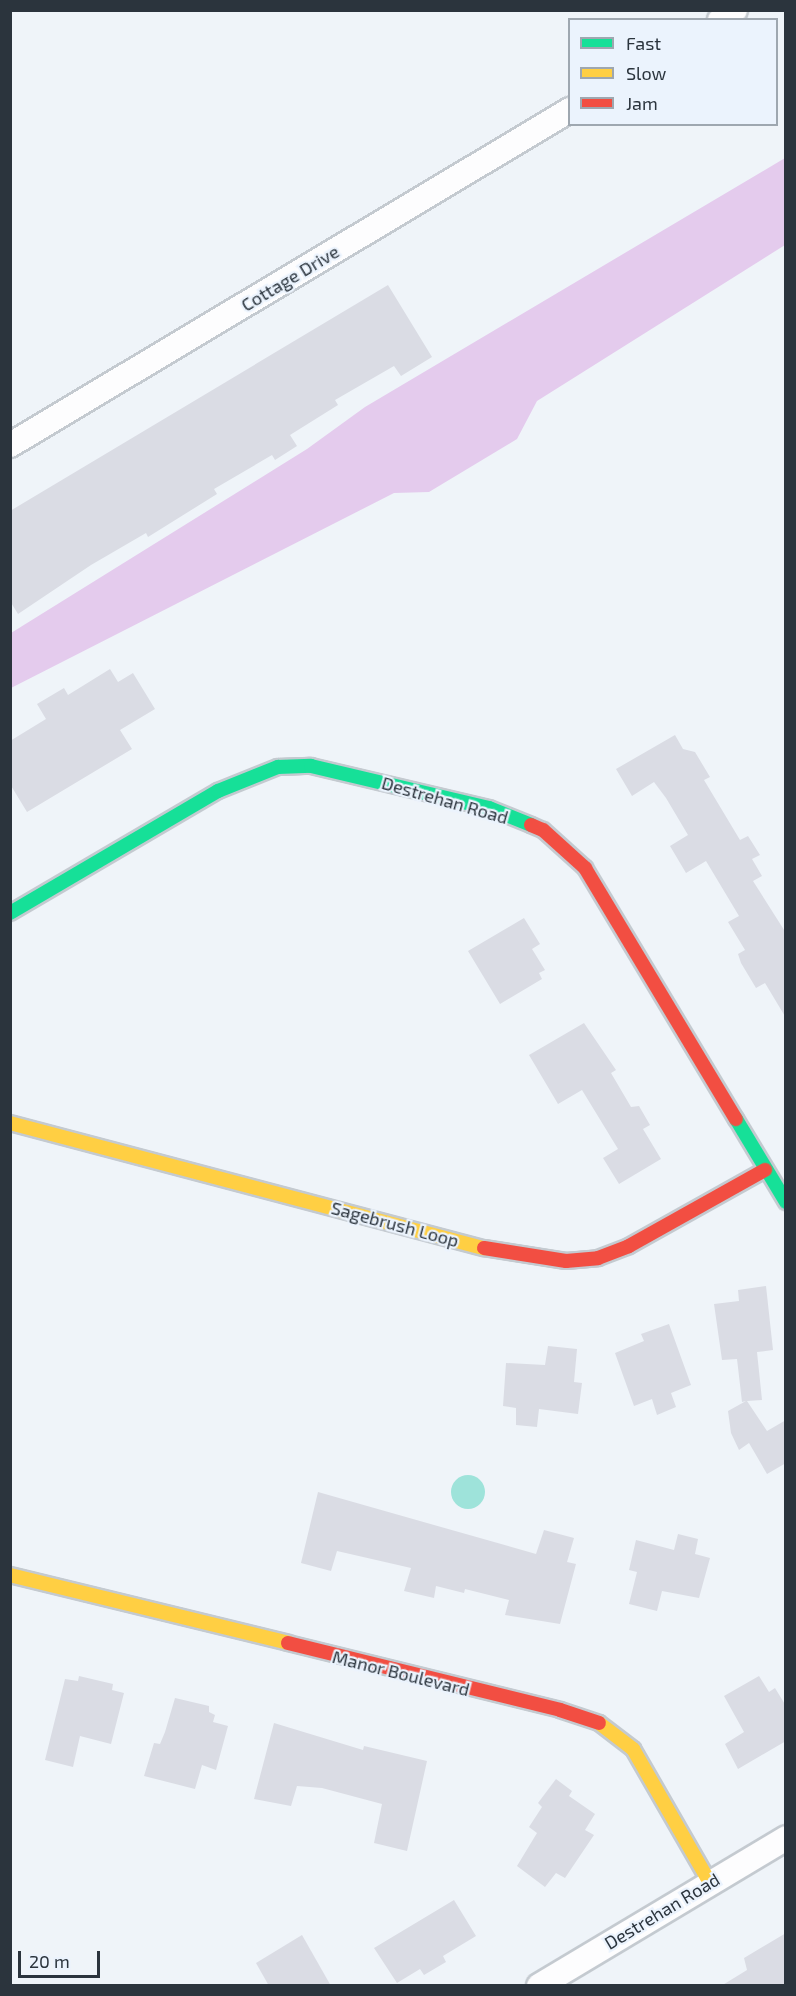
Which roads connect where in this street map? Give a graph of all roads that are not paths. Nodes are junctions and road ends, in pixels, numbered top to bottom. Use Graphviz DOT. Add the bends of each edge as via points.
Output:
graph roads {
  1 [pos="568,111"];
  2 [pos="10,445"];
  3 [pos="10,913"];
  4 [pos="10,1123"];
  5 [pos="765,1170"];
  6 [pos="786,1202"];
  7 [pos="10,1575"];
  8 [pos="786,1838"];
  9 [pos="710,1883"];
  10 [pos="538,1986"];
  1 -- 2 [label="street, Cottage Drive"];
  3 -- 5 [label="street, Destrehan Road" via="218,791 278,767 311,766 489,808 543,830 585,868"];
  4 -- 5 [label="street, Sagebrush Loop" via="504,1253 566,1261 598,1258 629,1246"];
  5 -- 6 [label="street, Destrehan Road"];
  7 -- 9 [label="street, Manor Boulevard" via="560,1710 600,1724 633,1749"];
  8 -- 9 [label="street, Destrehan Road"];
  9 -- 10 [label="street, Destrehan Road"];
}
